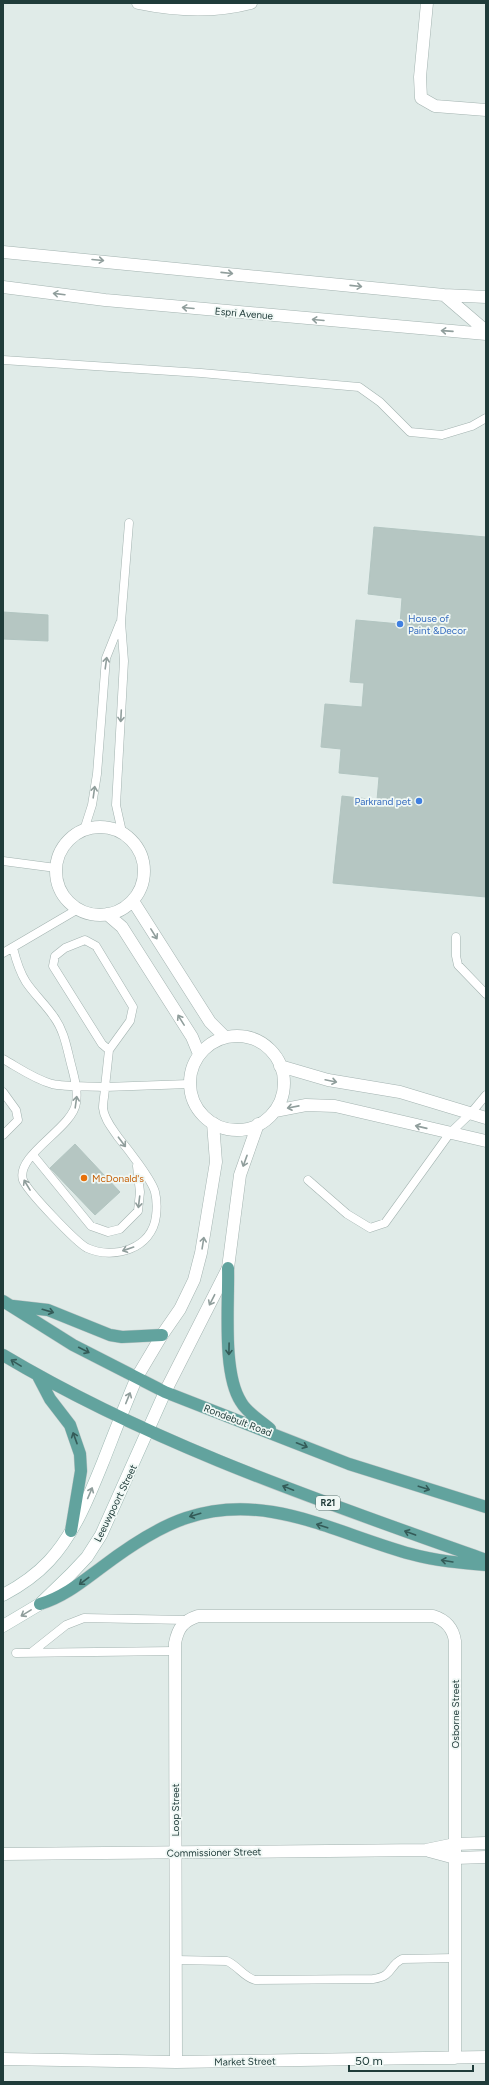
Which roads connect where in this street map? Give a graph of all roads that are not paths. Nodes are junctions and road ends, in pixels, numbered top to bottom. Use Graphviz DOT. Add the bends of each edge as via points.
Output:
graph roads {
  1 [pos="138,3"];
  2 [pos="251,3"];
  3 [pos="427,3"];
  4 [pos="486,110"];
  5 [pos="3,252"];
  6 [pos="3,287"];
  7 [pos="444,295"];
  8 [pos="486,297"];
  9 [pos="486,330"];
  10 [pos="486,334"];
  11 [pos="3,360"];
  12 [pos="486,418"];
  13 [pos="129,523"];
  14 [pos="121,622"];
  15 [pos="84,830"];
  16 [pos="122,832"];
  17 [pos="3,861"];
  18 [pos="56,868"];
  19 [pos="133,901"];
  20 [pos="78,909"];
  21 [pos="107,914"];
  22 [pos="456,937"];
  23 [pos="13,948"];
  24 [pos="3,953"];
  25 [pos="486,994"];
  26 [pos="225,1037"];
  27 [pos="109,1050"];
  28 [pos="199,1054"];
  29 [pos="3,1059"];
  30 [pos="280,1066"];
  31 [pos="189,1084"];
  32 [pos="77,1085"];
  33 [pos="105,1087"];
  34 [pos="3,1092"];
  35 [pos="486,1095"];
  36 [pos="275,1111"];
  37 [pos="471,1113"];
  38 [pos="486,1118"];
  39 [pos="213,1123"];
  40 [pos="258,1124"];
  41 [pos="450,1133"];
  42 [pos="3,1135"];
  43 [pos="486,1141"];
  44 [pos="33,1155"];
  45 [pos="137,1164"];
  46 [pos="308,1180"];
  47 [pos="228,1268"];
  48 [pos="6,1303"];
  49 [pos="162,1335"];
  50 [pos="3,1355"];
  51 [pos="38,1376"];
  52 [pos="137,1377"];
  53 [pos="166,1392"];
  54 [pos="120,1418"];
  55 [pos="149,1432"];
  56 [pos="276,1434"];
  57 [pos="486,1508"];
  58 [pos="71,1531"];
  59 [pos="486,1560"];
  60 [pos="486,1565"];
  61 [pos="3,1595"];
  62 [pos="40,1604"];
  63 [pos="192,1618"];
  64 [pos="3,1626"];
  65 [pos="175,1651"];
  66 [pos="16,1652"];
  67 [pos="32,1652"];
  68 [pos="486,1843"];
  69 [pos="455,1844"];
  70 [pos="426,1850"];
  71 [pos="175,1853"];
  72 [pos="3,1854"];
  73 [pos="486,1857"];
  74 [pos="455,1858"];
  75 [pos="455,1958"];
  76 [pos="176,1960"];
  77 [pos="486,2057"];
  78 [pos="455,2058"];
  79 [pos="3,2059"];
  80 [pos="176,2062"];
  1 -- 2 [label="street" via="180,10 208,10"];
  3 -- 4 [label="street" via="420,77 422,98 434,106"];
  5 -- 7 [label="street, one-way"];
  10 -- 6 [label="street, Espri Avenue, one-way" via="105,300"];
  7 -- 8 [label="street"];
  7 -- 9 [label="street"];
  11 -- 12 [label="lane" via="201,373 359,387 380,402 410,432 442,435 472,426"];
  13 -- 14 [label="lane"];
  15 -- 14 [label="lane, one-way" via="92,805 97,774 106,658"];
  14 -- 16 [label="lane, one-way" via="124,661 116,805"];
  15 -- 16 [label="street" via="103,826"];
  15 -- 18 [label="street" via="75,834 61,849"];
  16 -- 19 [label="street" via="137,845 144,864 143,883"];
  17 -- 18 [label="lane"];
  18 -- 20 [label="street" via="58,887 70,904"];
  19 -- 21 [label="street" via="117,912"];
  19 -- 26 [label="street, one-way" via="210,1022"];
  20 -- 21 [label="street" via="92,914"];
  20 -- 23 [label="lane"];
  28 -- 21 [label="street, one-way" via="192,1037 122,927"];
  22 -- 25 [label="lane" via="458,965"];
  23 -- 24 [label="lane"];
  23 -- 32 [label="lane" via="18,968 26,982 55,1018 66,1039"];
  26 -- 28 [label="street" via="215,1041"];
  26 -- 30 [label="street" via="246,1036 256,1039 273,1052"];
  27 -- 27 [label="lane" via="130,1021 133,1007 96,946 85,940 65,948 55,956 53,966 102,1044"];
  27 -- 33 [label="lane"];
  28 -- 31 [label="street" via="190,1073"];
  29 -- 32 [label="lane" via="33,1077 54,1085"];
  30 -- 36 [label="street" via="284,1081 283,1092"];
  30 -- 37 [label="street, one-way" via="328,1080 400,1092"];
  31 -- 33 [label="lane"];
  31 -- 39 [label="street" via="200,1113"];
  32 -- 33 [label="lane"];
  44 -- 32 [label="lane, one-way" via="71,1117 76,1105"];
  33 -- 45 [label="lane, one-way" via="103,1108 108,1122"];
  34 -- 42 [label="lane" via="16,1110 18,1120"];
  35 -- 37 [label="lane"];
  36 -- 40 [label="street"];
  41 -- 36 [label="street, one-way" via="335,1106 306,1105"];
  37 -- 38 [label="street"];
  37 -- 41 [label="lane"];
  39 -- 40 [label="street" via="227,1129 238,1130"];
  49 -- 39 [label="street, one-way" via="180,1309 194,1280 201,1253 216,1162"];
  40 -- 47 [label="street, Leeuwpoort Street, one-way" via="240,1175"];
  41 -- 43 [label="street"];
  41 -- 46 [label="lane" via="385,1223 370,1228 347,1214"];
  45 -- 44 [label="lane, one-way" via="140,1192 138,1211 120,1229 108,1232 91,1226"];
  45 -- 44 [label="lane, one-way" via="155,1191 155,1219 139,1245 129,1250 104,1252 87,1247 77,1240 32,1194 23,1179 22,1171"];
  47 -- 53 [label="street, Leeuwpoort Street, one-way"];
  47 -- 56 [label="main road, one-way" via="228,1362 235,1392 242,1404"];
  48 -- 49 [label="main road, one-way" via="48,1310 110,1335"];
  48 -- 52 [label="main road, Rondebult Road, one-way" via="73,1345"];
  49 -- 52 [label="street"];
  51 -- 50 [label="main road, R21, one-way"];
  51 -- 54 [label="main road, R21"];
  58 -- 51 [label="main road, one-way" via="81,1471 80,1454 70,1425"];
  52 -- 53 [label="main road, Rondebult Road"];
  54 -- 52 [label="street, one-way"];
  53 -- 55 [label="street, Leeuwpoort Street"];
  53 -- 56 [label="main road, Rondebult Road"];
  54 -- 55 [label="main road, R21"];
  58 -- 54 [label="street, one-way" via="89,1496"];
  59 -- 55 [label="main road, R21, one-way" via="306,1496"];
  55 -- 62 [label="street, Leeuwpoort Street" via="101,1535 72,1574"];
  56 -- 57 [label="main road, Rondebult Road, one-way" via="348,1464"];
  58 -- 61 [label="street" via="40,1570 26,1582"];
  60 -- 62 [label="main road, one-way" via="412,1554 284,1513 253,1508 218,1510 184,1518 171,1524 134,1545 63,1595"];
  62 -- 64 [label="street, Leeuwpoort Street, one-way"];
  63 -- 65 [label="street, Loop Street" via="178,1632"];
  63 -- 67 [label="lane" via="84,1618 66,1625"];
  63 -- 69 [label="street, Osborne Street" via="434,1616 444,1621 452,1629 455,1641"];
  65 -- 67 [label="lane"];
  65 -- 71 [label="street, Loop Street"];
  66 -- 67 [label="lane"];
  68 -- 69 [label="street, Commissioner Street"];
  69 -- 70 [label="street, Commissioner Street"];
  69 -- 74 [label="street, Osborne Street"];
  70 -- 71 [label="street, Commissioner Street"];
  70 -- 74 [label="street, Commissioner Street"];
  71 -- 72 [label="street, Commissioner Street"];
  71 -- 76 [label="street, Loop Street"];
  73 -- 74 [label="street, Commissioner Street"];
  74 -- 75 [label="street, Osborne Street"];
  75 -- 76 [label="lane" via="402,1958 382,1978 263,1980 248,1978 234,1964 227,1961"];
  75 -- 78 [label="street, Osborne Street"];
  76 -- 80 [label="street, Loop Street"];
  77 -- 78 [label="street, Market Street"];
  78 -- 80 [label="street, Market Street"];
  79 -- 80 [label="street, Market Street"];
}
